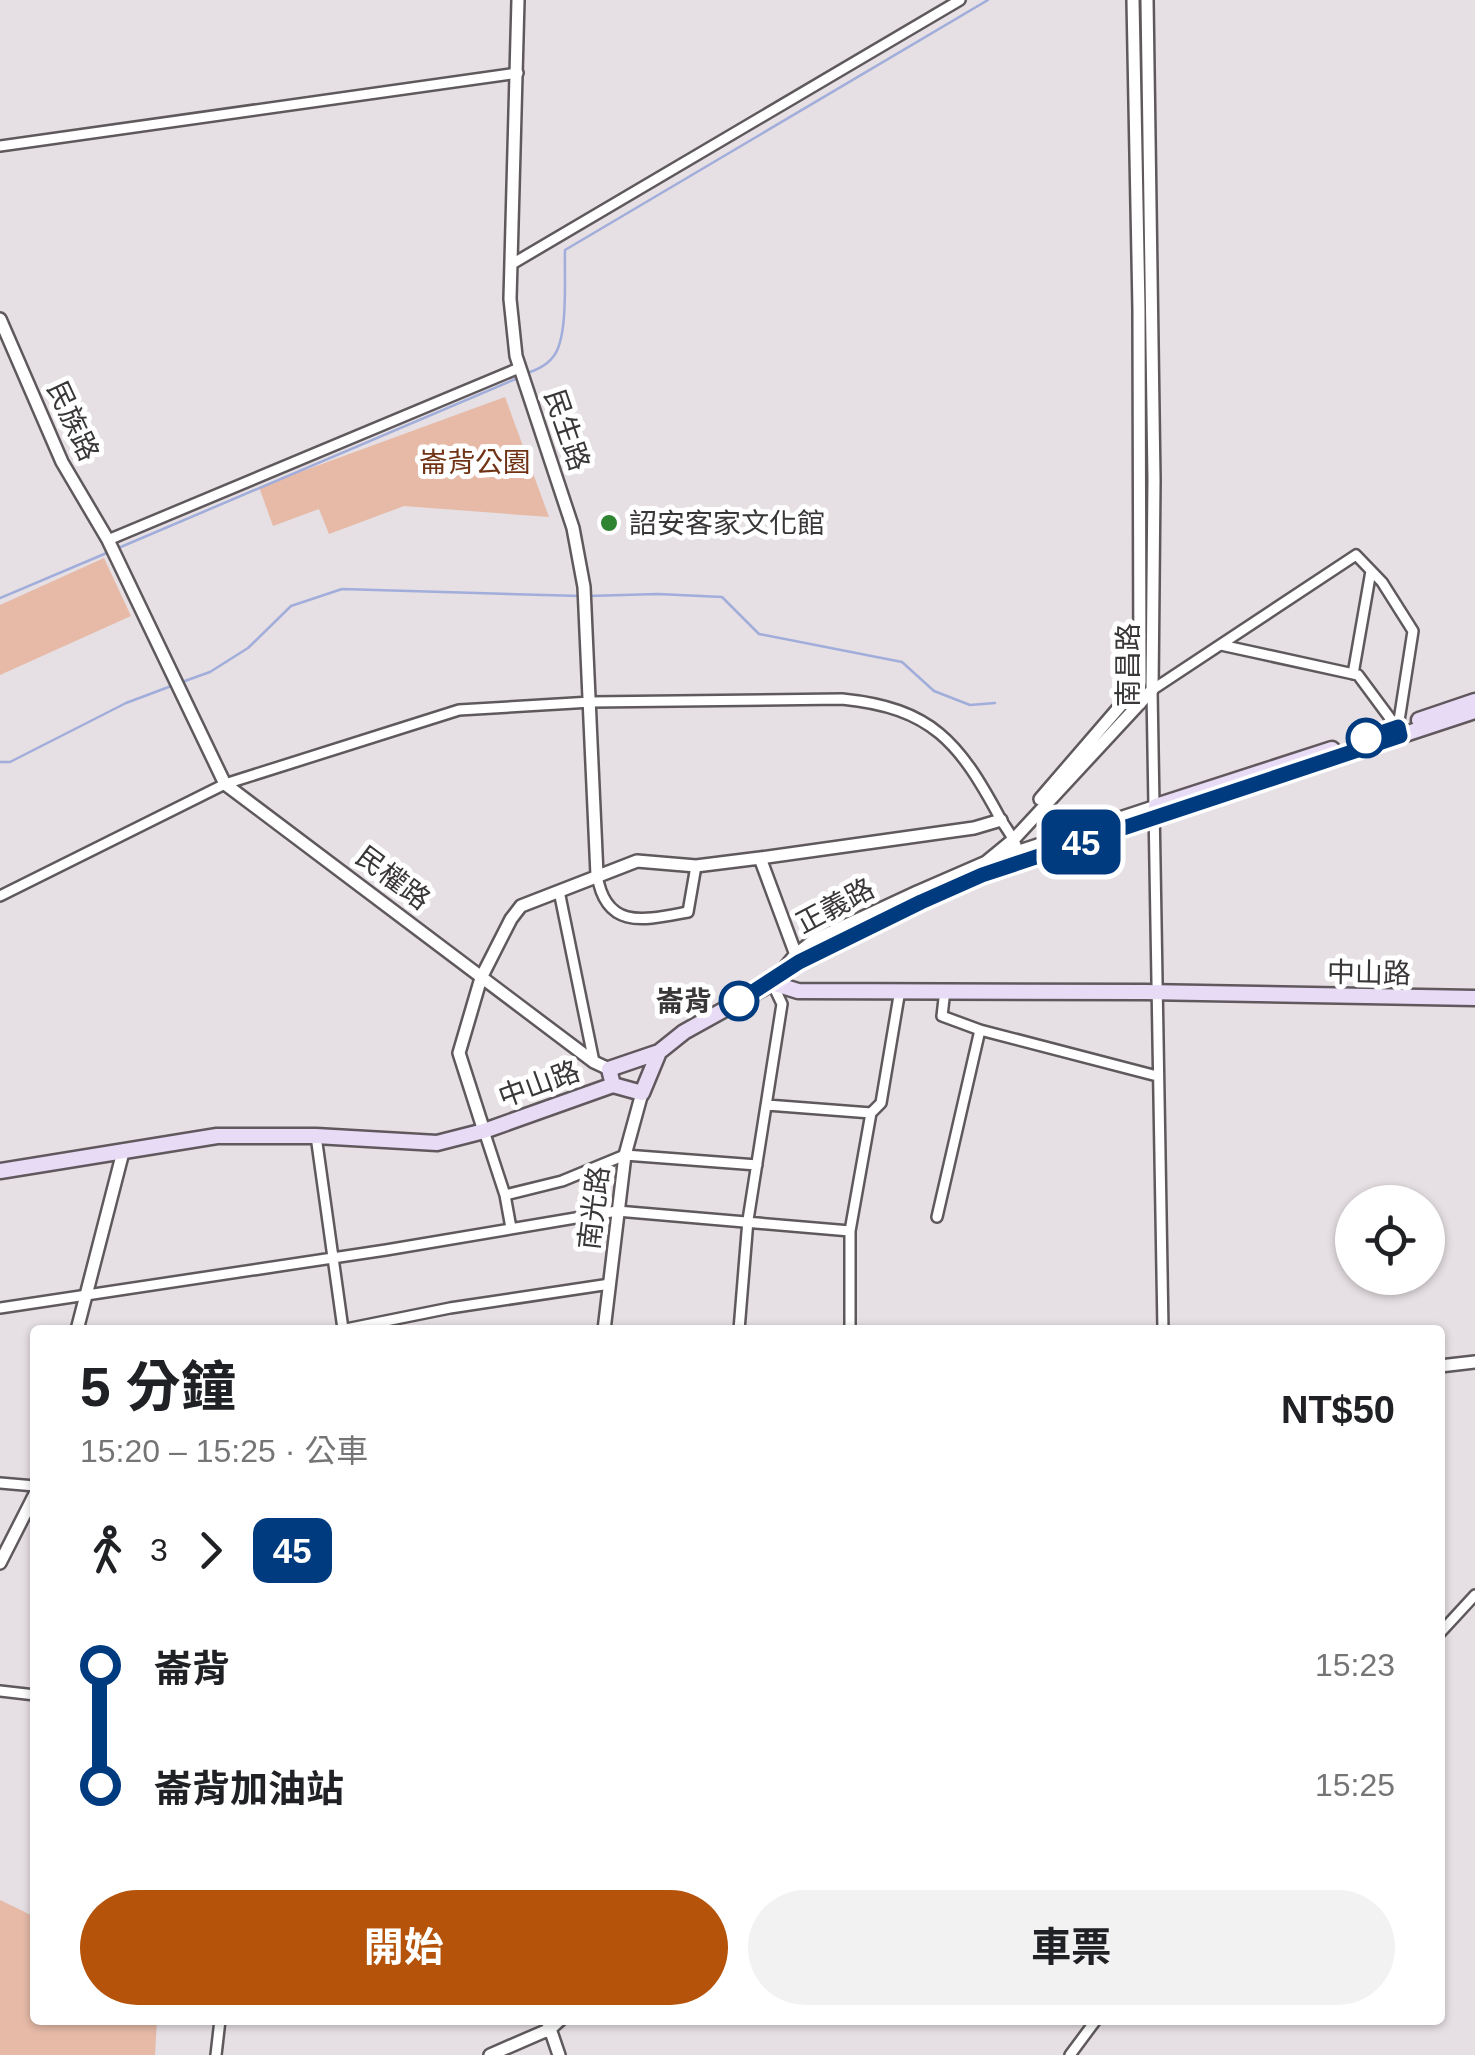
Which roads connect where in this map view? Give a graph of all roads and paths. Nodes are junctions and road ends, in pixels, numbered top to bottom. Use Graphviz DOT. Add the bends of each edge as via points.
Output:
graph roads {
  1 [pos="518,0"];
  2 [pos="960,0"];
  3 [pos="1133,0"];
  4 [pos="1147,0"];
  5 [pos="518,74"];
  6 [pos="0,146"];
  7 [pos="512,264"];
  8 [pos="0,318"];
  9 [pos="520,368"];
  10 [pos="108,540"];
  11 [pos="1371,571"];
  12 [pos="1222,645"];
  13 [pos="1353,674"];
  14 [pos="1146,686"];
  15 [pos="1475,701"];
  16 [pos="591,702"];
  17 [pos="1475,712"];
  18 [pos="1399,732"];
  19 [pos="225,784"];
  20 [pos="1156,811"];
  21 [pos="1001,820"];
  22 [pos="1014,838"];
  23 [pos="1020,857"];
  24 [pos="760,858"];
  25 [pos="986,862"];
  26 [pos="696,866"];
  27 [pos="597,875"];
  28 [pos="982,875"];
  29 [pos="560,891"];
  30 [pos="0,896"];
  31 [pos="797,959"];
  32 [pos="481,978"];
  33 [pos="772,982"];
  34 [pos="900,990"];
  35 [pos="945,990"];
  36 [pos="1156,992"];
  37 [pos="1475,998"];
  38 [pos="980,1030"];
  39 [pos="659,1052"];
  40 [pos="594,1062"];
  41 [pos="609,1068"];
  42 [pos="1157,1076"];
  43 [pos="613,1084"];
  44 [pos="642,1093"];
  45 [pos="767,1105"];
  46 [pos="870,1113"];
  47 [pos="484,1131"];
  48 [pos="316,1136"];
  49 [pos="123,1152"];
  50 [pos="625,1154"];
  51 [pos="756,1165"];
  52 [pos="0,1171"];
  53 [pos="505,1195"];
  54 [pos="617,1211"];
  55 [pos="937,1217"];
  56 [pos="748,1220"];
  57 [pos="511,1228"];
  58 [pos="850,1231"];
  59 [pos="332,1258"];
  60 [pos="610,1284"];
  61 [pos="86,1294"];
  62 [pos="0,1308"];
  63 [pos="78,1325"];
  64 [pos="341,1325"];
  65 [pos="367,1325"];
  66 [pos="605,1325"];
  67 [pos="739,1325"];
  68 [pos="850,1325"];
  69 [pos="1163,1325"];
  70 [pos="1475,1362"];
  71 [pos="1445,1365"];
  72 [pos="0,1484"];
  73 [pos="30,1486"];
  74 [pos="30,1504"];
  75 [pos="0,1563"];
  76 [pos="1475,1594"];
  77 [pos="1445,1627"];
  78 [pos="0,1691"];
  79 [pos="30,1694"];
  80 [pos="219,2025"];
  81 [pos="548,2025"];
  82 [pos="552,2025"];
  83 [pos="1092,2025"];
  84 [pos="216,2055"];
  85 [pos="490,2055"];
  86 [pos="559,2055"];
  87 [pos="1070,2055"];
  1 -- 5 [label="street, 民生路"];
  2 -- 7 [label="street"];
  3 -- 14 [label="street, 南昌路"];
  4 -- 14 [label="street, 南昌路" via="1154,440"];
  5 -- 6 [label="street"];
  5 -- 7 [label="street, 民生路"];
  7 -- 9 [label="street, 民生路"];
  8 -- 10 [label="street, 民族路" via="62,462"];
  9 -- 10 [label="street"];
  9 -- 16 [label="street, 民生路" via="573,528"];
  10 -- 19 [label="street, 民權路"];
  11 -- 12 [label="street" via="1356,555"];
  11 -- 13 [label="street"];
  11 -- 18 [label="street" via="1412,631"];
  12 -- 13 [label="street"];
  12 -- 14 [label="street"];
  13 -- 18 [label="street"];
  14 -- 20 [label="street, 南昌路"];
  14 -- 22 [label="street"];
  15 -- 18 [label="main road, 正義路"];
  16 -- 19 [label="street" via="458,710"];
  16 -- 21 [label="street" via="877,702 924,721 958,748"];
  16 -- 27 [label="street, 民生路"];
  17 -- 18 [label="main road, 正義路"];
  18 -- 20 [label="main road, 正義路"];
  19 -- 30 [label="street"];
  19 -- 32 [label="street, 民權路"];
  20 -- 23 [label="street, 正義路"];
  20 -- 36 [label="street, 南昌路"];
  21 -- 22 [label="street"];
  21 -- 24 [label="street"];
  22 -- 23 [label="street"];
  22 -- 25 [label="street"];
  23 -- 25 [label="street, 正義路"];
  23 -- 28 [label="street, 正義路"];
  24 -- 26 [label="street"];
  24 -- 31 [label="street"];
  25 -- 28 [label="street"];
  25 -- 31 [label="street, 正義路" via="814,940"];
  26 -- 27 [label="street" via="637,860"];
  26 -- 27 [label="street" via="688,912 646,920 627,920 601,896"];
  27 -- 29 [label="street"];
  28 -- 31 [label="street, 正義路"];
  29 -- 32 [label="street" via="521,906"];
  29 -- 40 [label="street"];
  31 -- 33 [label="street, 正義路"];
  32 -- 40 [label="street, 民權路"];
  32 -- 47 [label="street" via="459,1053"];
  33 -- 34 [label="main road, 中山路" via="798,991"];
  33 -- 39 [label="main road, 中山路"];
  33 -- 45 [label="street" via="782,1004"];
  34 -- 35 [label="main road, 中山路"];
  34 -- 46 [label="street" via="881,1104"];
  35 -- 36 [label="main road, 中山路"];
  35 -- 38 [label="street" via="942,1016"];
  36 -- 37 [label="main road, 中山路"];
  36 -- 42 [label="street, 南昌路"];
  38 -- 42 [label="street"];
  38 -- 55 [label="street"];
  39 -- 41 [label="main road, 中山路"];
  39 -- 44 [label="main road"];
  40 -- 41 [label="street, 民權路"];
  41 -- 43 [label="main road, 中山路"];
  42 -- 69 [label="street, 南昌路"];
  43 -- 44 [label="main road"];
  43 -- 47 [label="main road, 中山路"];
  44 -- 50 [label="street, 南光路"];
  45 -- 46 [label="street"];
  45 -- 51 [label="street"];
  46 -- 58 [label="street"];
  47 -- 48 [label="main road, 中山路" via="436,1143"];
  47 -- 53 [label="street"];
  48 -- 49 [label="main road, 中山路" via="217,1136"];
  48 -- 59 [label="street"];
  49 -- 52 [label="main road, 中山路"];
  49 -- 61 [label="street"];
  50 -- 51 [label="street"];
  50 -- 53 [label="street"];
  50 -- 54 [label="street, 南光路"];
  51 -- 56 [label="street"];
  53 -- 57 [label="street"];
  54 -- 56 [label="street"];
  54 -- 57 [label="street"];
  54 -- 60 [label="street, 南光路"];
  56 -- 58 [label="street"];
  56 -- 67 [label="street"];
  57 -- 59 [label="street"];
  58 -- 68 [label="street"];
  59 -- 61 [label="street"];
  59 -- 64 [label="street"];
  60 -- 65 [label="street"];
  60 -- 66 [label="street, 南光路"];
  61 -- 62 [label="street"];
  61 -- 63 [label="street"];
  70 -- 71 [label="street"];
  72 -- 73 [label="street"];
  74 -- 75 [label="street"];
  76 -- 77 [label="street"];
  78 -- 79 [label="street"];
  80 -- 84 [label="street"];
  81 -- 85 [label="street"];
  82 -- 86 [label="street"];
  83 -- 87 [label="street"];
}
